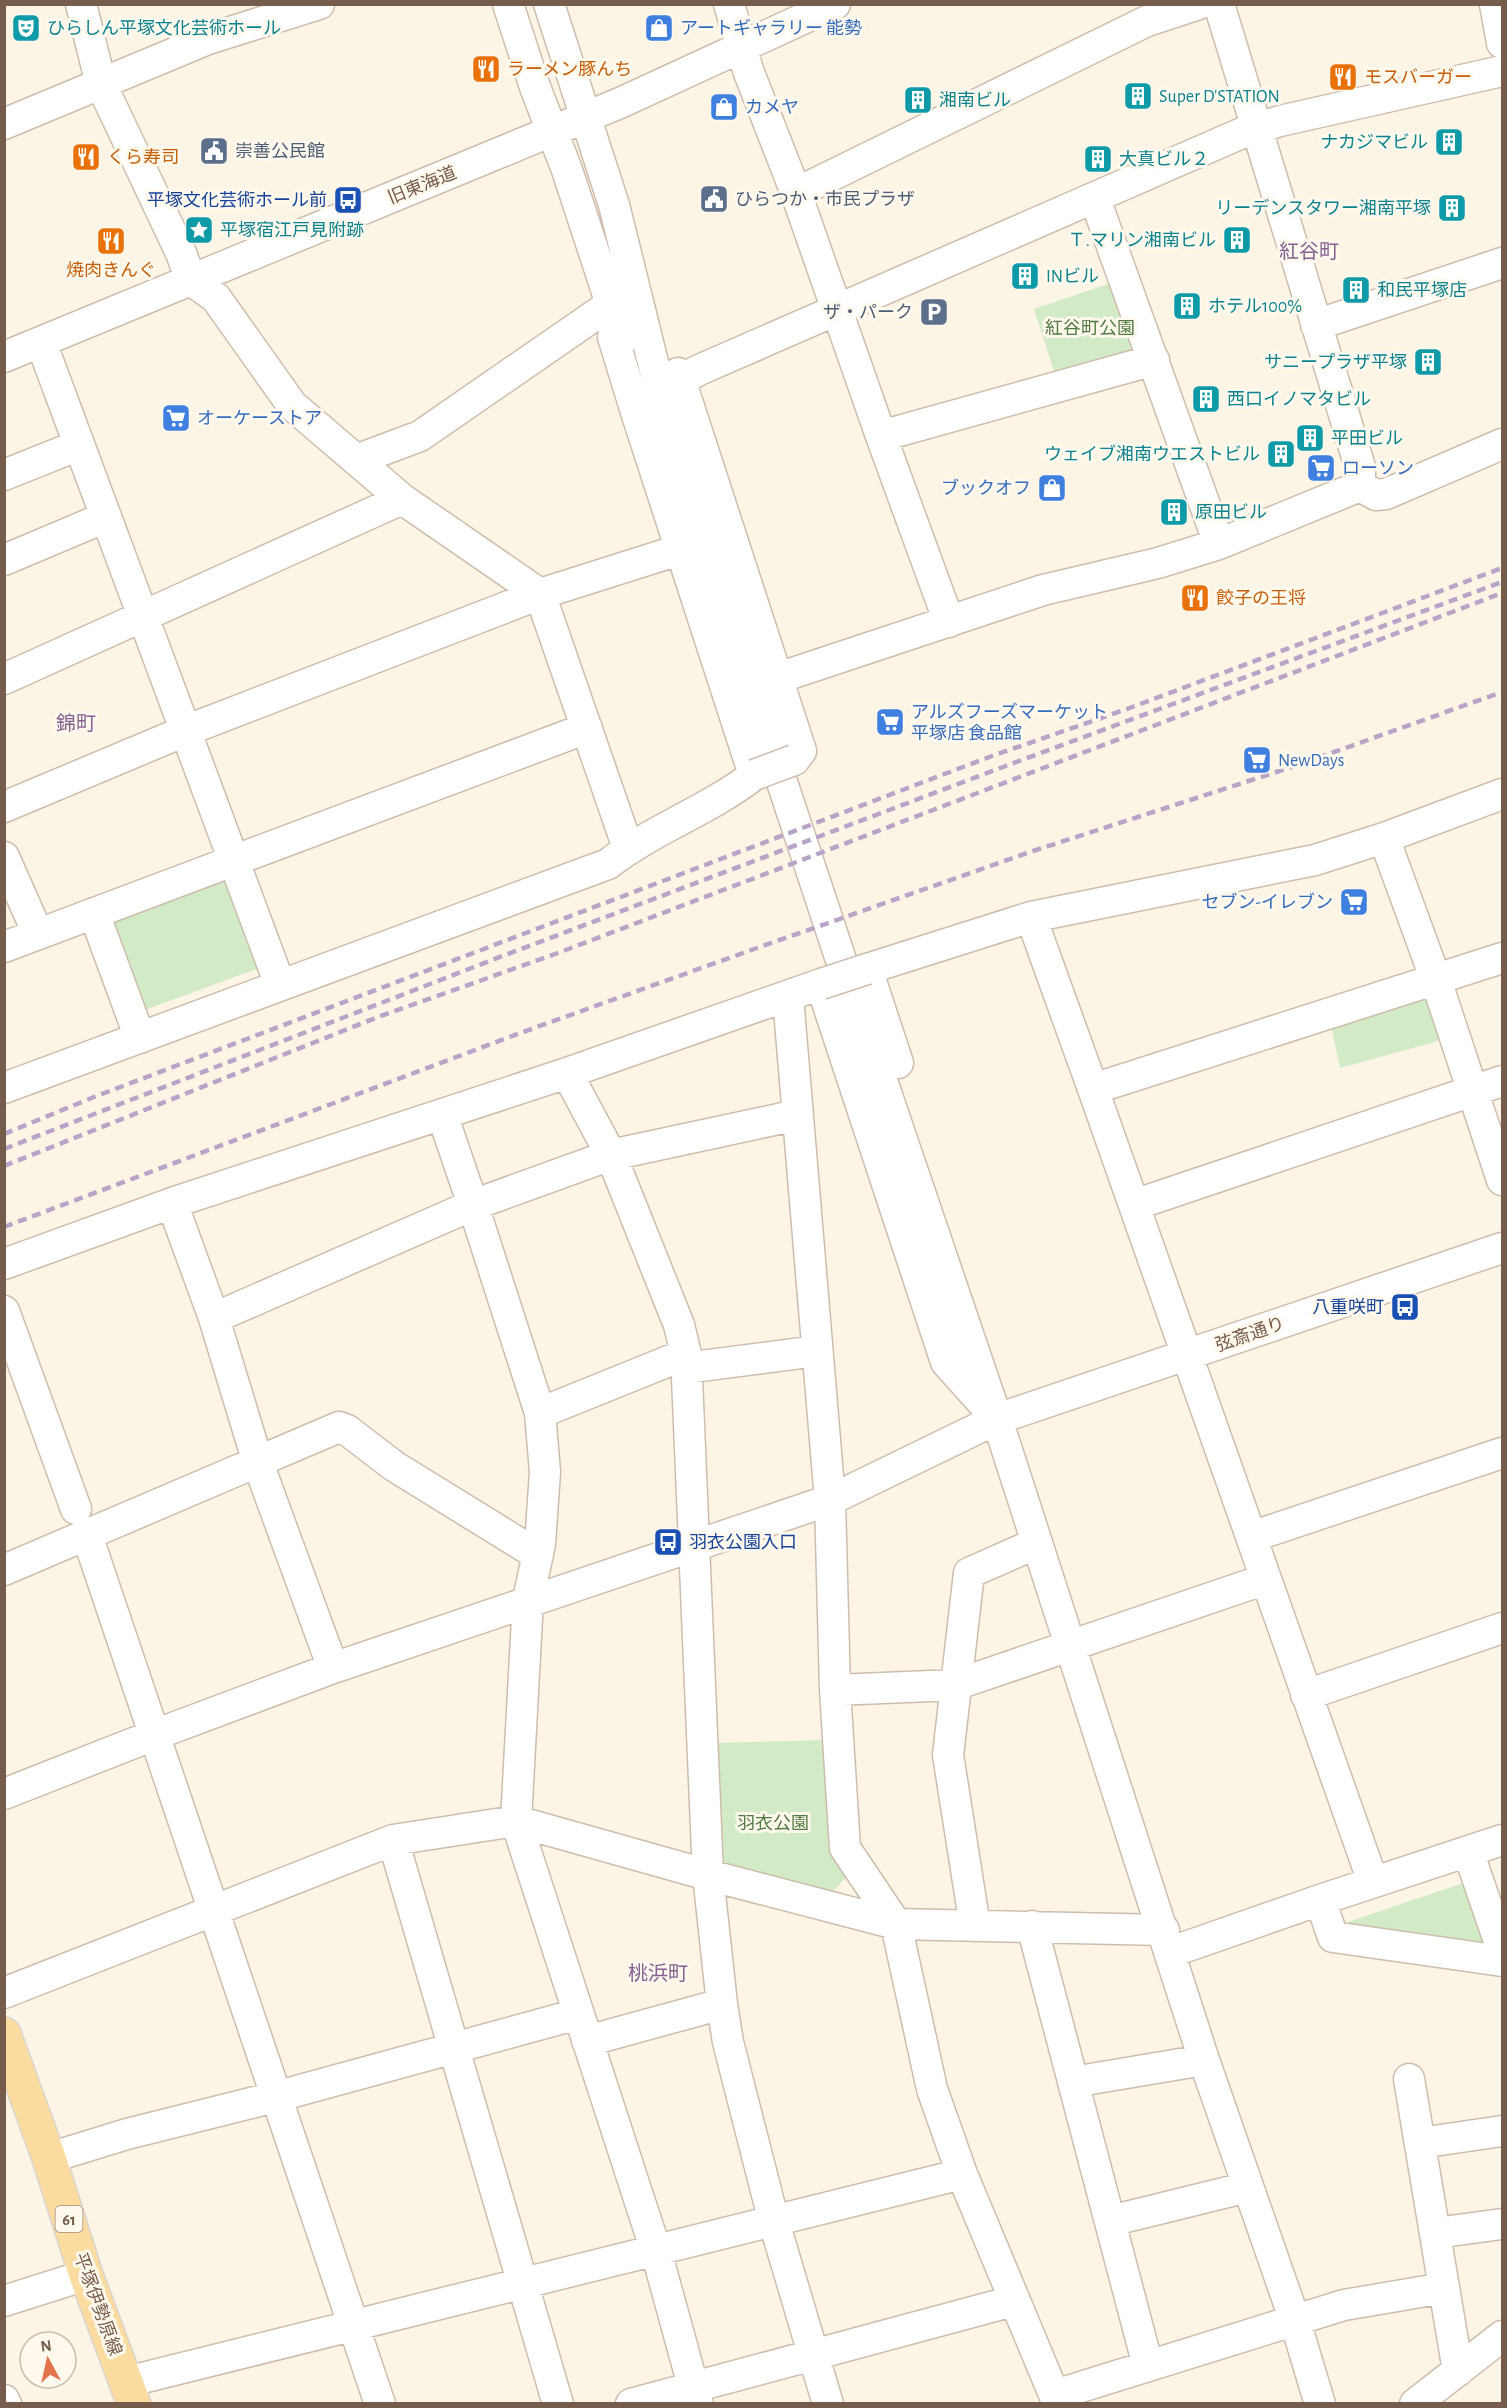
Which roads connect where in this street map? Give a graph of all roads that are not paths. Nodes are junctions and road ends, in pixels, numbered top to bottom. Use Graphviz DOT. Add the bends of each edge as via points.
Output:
graph roads {
  1 [pos="81,4"];
  2 [pos="319,4"];
  3 [pos="508,4"];
  4 [pos="549,4"];
  5 [pos="729,4"];
  6 [pos="835,4"];
  7 [pos="1199,4"];
  8 [pos="1220,4"];
  9 [pos="1495,4"];
  10 [pos="255,14"];
  11 [pos="1503,43"];
  12 [pos="741,46"];
  13 [pos="1503,71"];
  14 [pos="101,84"];
  15 [pos="585,117"];
  16 [pos="4,124"];
  17 [pos="1257,128"];
  18 [pos="552,130"];
  19 [pos="796,193"];
  20 [pos="1095,199"];
  21 [pos="614,205"];
  22 [pos="1503,263"];
  23 [pos="191,280"];
  24 [pos="837,309"];
  25 [pos="614,313"];
  26 [pos="1316,325"];
  27 [pos="41,342"];
  28 [pos="4,357"];
  29 [pos="1154,360"];
  30 [pos="681,380"];
  31 [pos="668,423"];
  32 [pos="881,436"];
  33 [pos="1503,444"];
  34 [pos="79,445"];
  35 [pos="356,460"];
  36 [pos="4,476"];
  37 [pos="1360,486"];
  38 [pos="402,499"];
  39 [pos="106,517"];
  40 [pos="1219,544"];
  41 [pos="682,549"];
  42 [pos="4,560"];
  43 [pos="540,594"];
  44 [pos="143,616"];
  45 [pos="949,621"];
  46 [pos="778,678"];
  47 [pos="4,679"];
  48 [pos="587,728"];
  49 [pos="185,731"];
  50 [pos="754,775"];
  51 [pos="1503,794"];
  52 [pos="4,807"];
  53 [pos="1384,838"];
  54 [pos="628,848"];
  55 [pos="4,857"];
  56 [pos="234,861"];
  57 [pos="94,913"];
  58 [pos="1031,917"];
  59 [pos="38,934"];
  60 [pos="4,947"];
  61 [pos="1503,958"];
  62 [pos="867,969"];
  63 [pos="1436,980"];
  64 [pos="821,984"];
  65 [pos="280,985"];
  66 [pos="788,997"];
  67 [pos="140,1038"];
  68 [pos="567,1073"];
  69 [pos="1503,1081"];
  70 [pos="4,1088"];
  71 [pos="1094,1089"];
  72 [pos="1473,1091"];
  73 [pos="441,1114"];
  74 [pos="797,1115"];
  75 [pos="611,1155"];
  76 [pos="1503,1180"];
  77 [pos="172,1203"];
  78 [pos="1134,1204"];
  79 [pos="473,1205"];
  80 [pos="1503,1248"];
  81 [pos="4,1264"];
  82 [pos="4,1311"];
  83 [pos="214,1318"];
  84 [pos="817,1351"];
  85 [pos="1188,1354"];
  86 [pos="685,1361"];
  87 [pos="540,1413"];
  88 [pos="998,1419"];
  89 [pos="1503,1453"];
  90 [pos="258,1463"];
  91 [pos="830,1500"];
  92 [pos="81,1522"];
  93 [pos="1251,1537"];
  94 [pos="1037,1543"];
  95 [pos="693,1548"];
  96 [pos="538,1555"];
  97 [pos="4,1570"];
  98 [pos="1266,1579"];
  99 [pos="528,1600"];
  100 [pos="1503,1628"];
  101 [pos="1071,1647"];
  102 [pos="333,1668"];
  103 [pos="955,1685"];
  104 [pos="835,1690"];
  105 [pos="1306,1695"];
  106 [pos="154,1735"];
  107 [pos="4,1794"];
  108 [pos="516,1821"];
  109 [pos="393,1840"];
  110 [pos="1503,1840"];
  111 [pos="1468,1851"];
  112 [pos="708,1875"];
  113 [pos="1373,1882"];
  114 [pos="1320,1900"];
  115 [pos="213,1911"];
  116 [pos="896,1924"];
  117 [pos="975,1926"];
  118 [pos="1032,1926"];
  119 [pos="1167,1941"];
  120 [pos="1503,1950"];
  121 [pos="1503,1961"];
  122 [pos="4,1993"];
  123 [pos="722,2004"];
  124 [pos="583,2028"];
  125 [pos="4,2034"];
  126 [pos="453,2048"];
  127 [pos="1204,2060"];
  128 [pos="1409,2079"];
  129 [pos="1074,2082"];
  130 [pos="276,2097"];
  131 [pos="1503,2131"];
  132 [pos="1420,2143"];
  133 [pos="49,2158"];
  134 [pos="962,2174"];
  135 [pos="1248,2187"];
  136 [pos="1110,2221"];
  137 [pos="774,2222"];
  138 [pos="1503,2224"];
  139 [pos="1435,2233"];
  140 [pos="656,2252"];
  141 [pos="86,2275"];
  142 [pos="523,2284"];
  143 [pos="1444,2288"];
  144 [pos="4,2301"];
  145 [pos="1014,2301"];
  146 [pos="1295,2320"];
  147 [pos="355,2326"];
  148 [pos="1503,2336"];
  149 [pos="814,2355"];
  150 [pos="1148,2366"];
  151 [pos="1458,2372"];
  152 [pos="130,2393"];
  153 [pos="696,2395"];
  154 [pos="1056,2399"];
  155 [pos="380,2403"];
  156 [pos="558,2403"];
  157 [pos="631,2403"];
  158 [pos="828,2403"];
  159 [pos="1320,2403"];
  160 [pos="1415,2403"];
  1 -- 14 [label="street"];
  2 -- 10 [label="street"];
  3 -- 18 [label="street"];
  4 -- 15 [label="street"];
  5 -- 12 [label="street"];
  6 -- 12 [label="street, 旧東海道"];
  7 -- 19 [label="street" via="1147,21"];
  8 -- 17 [label="street"];
  9 -- 11 [label="street"];
  10 -- 14 [label="street" via="208,39"];
  12 -- 15 [label="street, 旧東海道"];
  12 -- 19 [label="street"];
  13 -- 17 [label="street"];
  14 -- 16 [label="street"];
  14 -- 23 [label="street"];
  15 -- 18 [label="street, 旧東海道"];
  15 -- 21 [label="street"];
  17 -- 20 [label="street"];
  17 -- 26 [label="street"];
  18 -- 23 [label="street, 旧東海道"];
  18 -- 25 [label="street"];
  19 -- 24 [label="street"];
  20 -- 24 [label="street"];
  20 -- 29 [label="street"];
  21 -- 30 [label="street"];
  21 -- 31 [label="street"];
  22 -- 26 [label="street"];
  23 -- 27 [label="street, 旧東海道"];
  23 -- 35 [label="street" via="216,298 292,405"];
  24 -- 30 [label="street"];
  24 -- 32 [label="street"];
  25 -- 31 [label="street"];
  25 -- 35 [label="street" via="420,436"];
  25 -- 41 [label="street" via="614,337"];
  26 -- 37 [label="street" via="1360,466"];
  27 -- 28 [label="street, 旧東海道"];
  27 -- 34 [label="street"];
  29 -- 32 [label="street"];
  29 -- 40 [label="street"];
  30 -- 31 [label="street" via="675,386"];
  30 -- 46 [label="street"];
  31 -- 88 [label="street" via="703,544 838,952"];
  32 -- 45 [label="street"];
  33 -- 37 [label="street" via="1386,494 1376,495"];
  34 -- 36 [label="street"];
  34 -- 39 [label="street"];
  35 -- 38 [label="street"];
  37 -- 40 [label="street"];
  38 -- 43 [label="street"];
  38 -- 44 [label="street"];
  39 -- 42 [label="street"];
  39 -- 44 [label="street"];
  40 -- 45 [label="street" via="1043,590"];
  41 -- 43 [label="street"];
  41 -- 50 [label="street"];
  43 -- 48 [label="street"];
  43 -- 49 [label="street"];
  44 -- 47 [label="street"];
  44 -- 49 [label="street"];
  45 -- 46 [label="street"];
  46 -- 50 [label="street, bridge" via="801,751 794,760"];
  48 -- 54 [label="street"];
  48 -- 56 [label="street"];
  49 -- 52 [label="street"];
  49 -- 56 [label="street"];
  50 -- 54 [label="street"];
  51 -- 53 [label="street"];
  53 -- 58 [label="street" via="1295,864"];
  53 -- 63 [label="street"];
  54 -- 65 [label="street" via="608,864"];
  55 -- 59 [label="street"];
  56 -- 57 [label="street"];
  56 -- 65 [label="street"];
  57 -- 59 [label="street"];
  57 -- 67 [label="street"];
  58 -- 62 [label="street"];
  58 -- 71 [label="street"];
  59 -- 60 [label="street"];
  61 -- 63 [label="street"];
  62 -- 64 [label="street, bridge"];
  62 -- 88 [label="street" via="999,1373"];
  63 -- 71 [label="street"];
  63 -- 72 [label="street"];
  64 -- 66 [label="street"];
  64 -- 88 [label="street" via="946,1362"];
  65 -- 67 [label="street"];
  66 -- 68 [label="street"];
  66 -- 74 [label="street"];
  67 -- 70 [label="street"];
  68 -- 73 [label="street"];
  68 -- 75 [label="street"];
  69 -- 72 [label="street"];
  71 -- 78 [label="street"];
  72 -- 76 [label="street"];
  72 -- 78 [label="street"];
  73 -- 77 [label="street"];
  73 -- 79 [label="street"];
  74 -- 75 [label="street"];
  74 -- 84 [label="street"];
  75 -- 79 [label="street"];
  75 -- 86 [label="street" via="679,1325"];
  77 -- 81 [label="street"];
  77 -- 83 [label="street"];
  78 -- 85 [label="street"];
  79 -- 83 [label="street"];
  79 -- 87 [label="street"];
  80 -- 85 [label="street, 弦斎通り"];
  82 -- 92 [label="street"];
  83 -- 90 [label="street"];
  84 -- 86 [label="street"];
  84 -- 91 [label="street"];
  85 -- 88 [label="street, 弦斎通り"];
  85 -- 93 [label="street"];
  86 -- 87 [label="street"];
  86 -- 95 [label="street"];
  87 -- 96 [label="street" via="545,1472"];
  88 -- 91 [label="street, 弦斎通り"];
  88 -- 94 [label="street"];
  89 -- 93 [label="street"];
  90 -- 92 [label="street"];
  90 -- 96 [label="street" via="339,1428 347,1430 394,1466"];
  90 -- 102 [label="street"];
  91 -- 95 [label="street, 弦斎通り"];
  91 -- 104 [label="street"];
  92 -- 97 [label="street"];
  92 -- 106 [label="street"];
  93 -- 98 [label="street"];
  94 -- 101 [label="street"];
  94 -- 103 [label="street" via="969,1573"];
  95 -- 99 [label="street, 弦斎通り"];
  95 -- 112 [label="street"];
  96 -- 99 [label="street"];
  98 -- 101 [label="street"];
  98 -- 105 [label="street"];
  99 -- 102 [label="street, 弦斎通り"];
  99 -- 108 [label="street"];
  100 -- 105 [label="street"];
  101 -- 103 [label="street"];
  101 -- 119 [label="street"];
  102 -- 106 [label="street, 弦斎通り"];
  103 -- 104 [label="street"];
  103 -- 117 [label="street" via="948,1755"];
  104 -- 116 [label="street" via="845,1848"];
  105 -- 113 [label="street"];
  106 -- 107 [label="street, 弦斎通り"];
  106 -- 115 [label="street"];
  108 -- 109 [label="street"];
  108 -- 112 [label="street"];
  108 -- 124 [label="street"];
  109 -- 115 [label="street"];
  109 -- 126 [label="street"];
  110 -- 111 [label="street"];
  111 -- 113 [label="street"];
  111 -- 120 [label="street"];
  112 -- 116 [label="street"];
  112 -- 123 [label="street"];
  113 -- 114 [label="street"];
  114 -- 119 [label="street"];
  114 -- 121 [label="street" via="1333,1938"];
  115 -- 122 [label="street"];
  115 -- 130 [label="street"];
  116 -- 117 [label="street"];
  116 -- 134 [label="street" via="932,2089"];
  117 -- 118 [label="street"];
  118 -- 119 [label="street"];
  118 -- 129 [label="street"];
  119 -- 127 [label="street"];
  123 -- 124 [label="street"];
  123 -- 137 [label="street"];
  124 -- 126 [label="street"];
  124 -- 140 [label="street"];
  125 -- 133 [label="main road, 平塚伊勢原線 / 61"];
  126 -- 130 [label="street"];
  126 -- 142 [label="street"];
  127 -- 129 [label="street"];
  127 -- 135 [label="street"];
  128 -- 132 [label="street"];
  129 -- 136 [label="street"];
  130 -- 133 [label="street"];
  130 -- 147 [label="street"];
  131 -- 132 [label="street"];
  132 -- 139 [label="street"];
  133 -- 141 [label="main road, 平塚伊勢原線 / 61"];
  134 -- 137 [label="street"];
  134 -- 145 [label="street"];
  135 -- 136 [label="street"];
  135 -- 146 [label="street"];
  136 -- 150 [label="street"];
  137 -- 140 [label="street"];
  137 -- 149 [label="street"];
  138 -- 139 [label="street"];
  139 -- 143 [label="street"];
  140 -- 142 [label="street"];
  140 -- 153 [label="street"];
  141 -- 144 [label="street"];
  141 -- 152 [label="main road, 平塚伊勢原線 / 61"];
  142 -- 147 [label="street"];
  142 -- 156 [label="street"];
  143 -- 146 [label="street" via="1344,2305"];
  143 -- 151 [label="street"];
  145 -- 149 [label="street"];
  145 -- 154 [label="street"];
  146 -- 150 [label="street"];
  146 -- 159 [label="street"];
  147 -- 152 [label="street"];
  147 -- 155 [label="street"];
  148 -- 151 [label="street"];
  149 -- 153 [label="street"];
  149 -- 158 [label="street"];
  150 -- 154 [label="street"];
  151 -- 160 [label="street"];
  153 -- 157 [label="street"];
}
